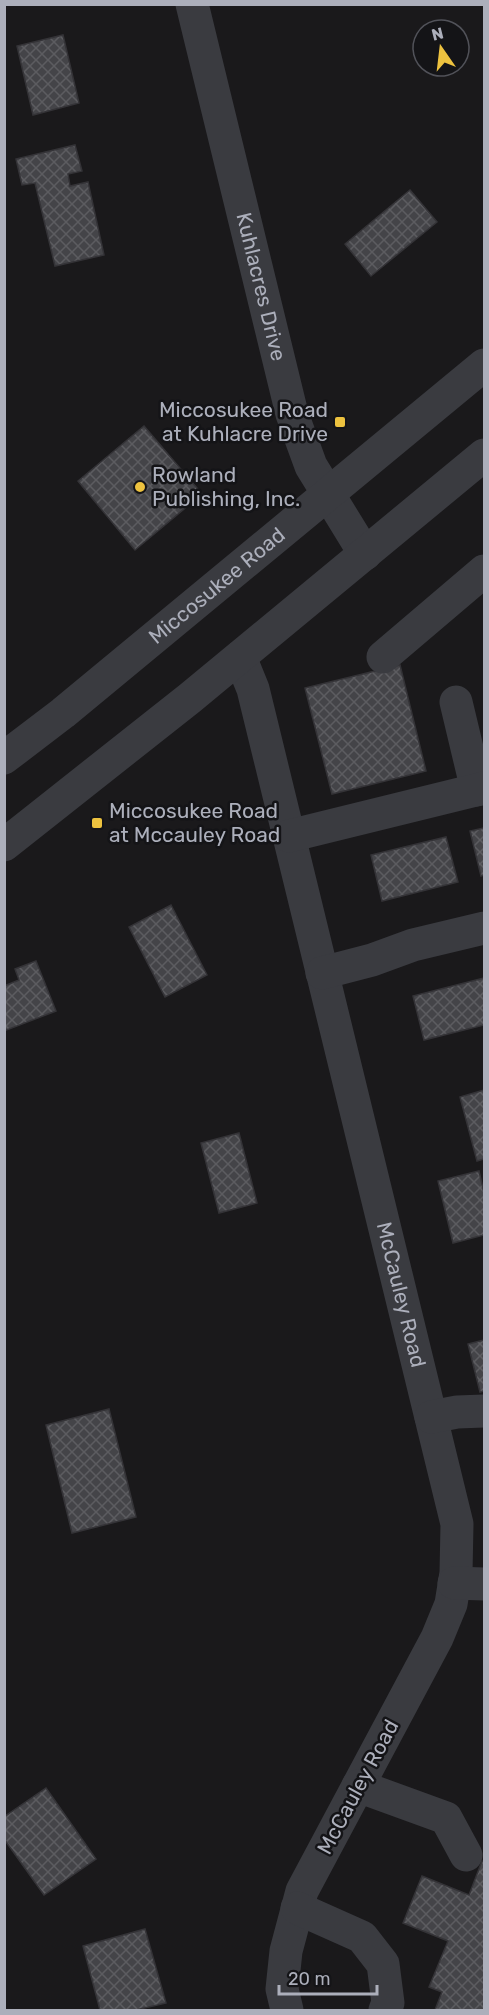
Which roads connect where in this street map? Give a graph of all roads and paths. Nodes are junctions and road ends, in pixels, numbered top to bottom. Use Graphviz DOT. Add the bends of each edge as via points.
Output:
graph roads {
  1 [pos="192,4"];
  2 [pos="484,364"];
  3 [pos="484,455"];
  4 [pos="326,494"];
  5 [pos="365,554"];
  6 [pos="484,571"];
  7 [pos="240,657"];
  8 [pos="383,657"];
  9 [pos="456,702"];
  10 [pos="4,758"];
  11 [pos="481,789"];
  12 [pos="289,837"];
  13 [pos="4,845"];
  14 [pos="484,928"];
  15 [pos="322,973"];
  16 [pos="484,1411"];
  17 [pos="431,1417"];
  18 [pos="470,1583"];
  19 [pos="358,1786"];
  20 [pos="466,1855"];
  21 [pos="297,1908"];
  22 [pos="287,2010"];
  23 [pos="385,2010"];
  1 -- 4 [label="street, Kuhlacres Drive" via="292,414"];
  2 -- 4 [label="street, Miccosukee Road"];
  3 -- 5 [label="street"];
  4 -- 5 [label="street, Kuhlacres Drive"];
  4 -- 10 [label="street, Miccosukee Road"];
  5 -- 7 [label="street"];
  6 -- 8 [label="street"];
  7 -- 12 [label="street, McCauley Road" via="253,689"];
  7 -- 13 [label="street"];
  9 -- 11 [label="street"];
  11 -- 12 [label="street"];
  12 -- 15 [label="street, McCauley Road"];
  14 -- 15 [label="street"];
  15 -- 17 [label="street, McCauley Road"];
  16 -- 17 [label="street"];
  17 -- 18 [label="street, McCauley Road"];
  18 -- 19 [label="street, McCauley Road" via="451,1604 437,1638"];
  19 -- 20 [label="street" via="446,1818"];
  19 -- 21 [label="street, McCauley Road"];
  21 -- 22 [label="street, McCauley Road" via="282,1989"];
  21 -- 23 [label="street" via="362,1937 383,1964 388,2002"];
}
